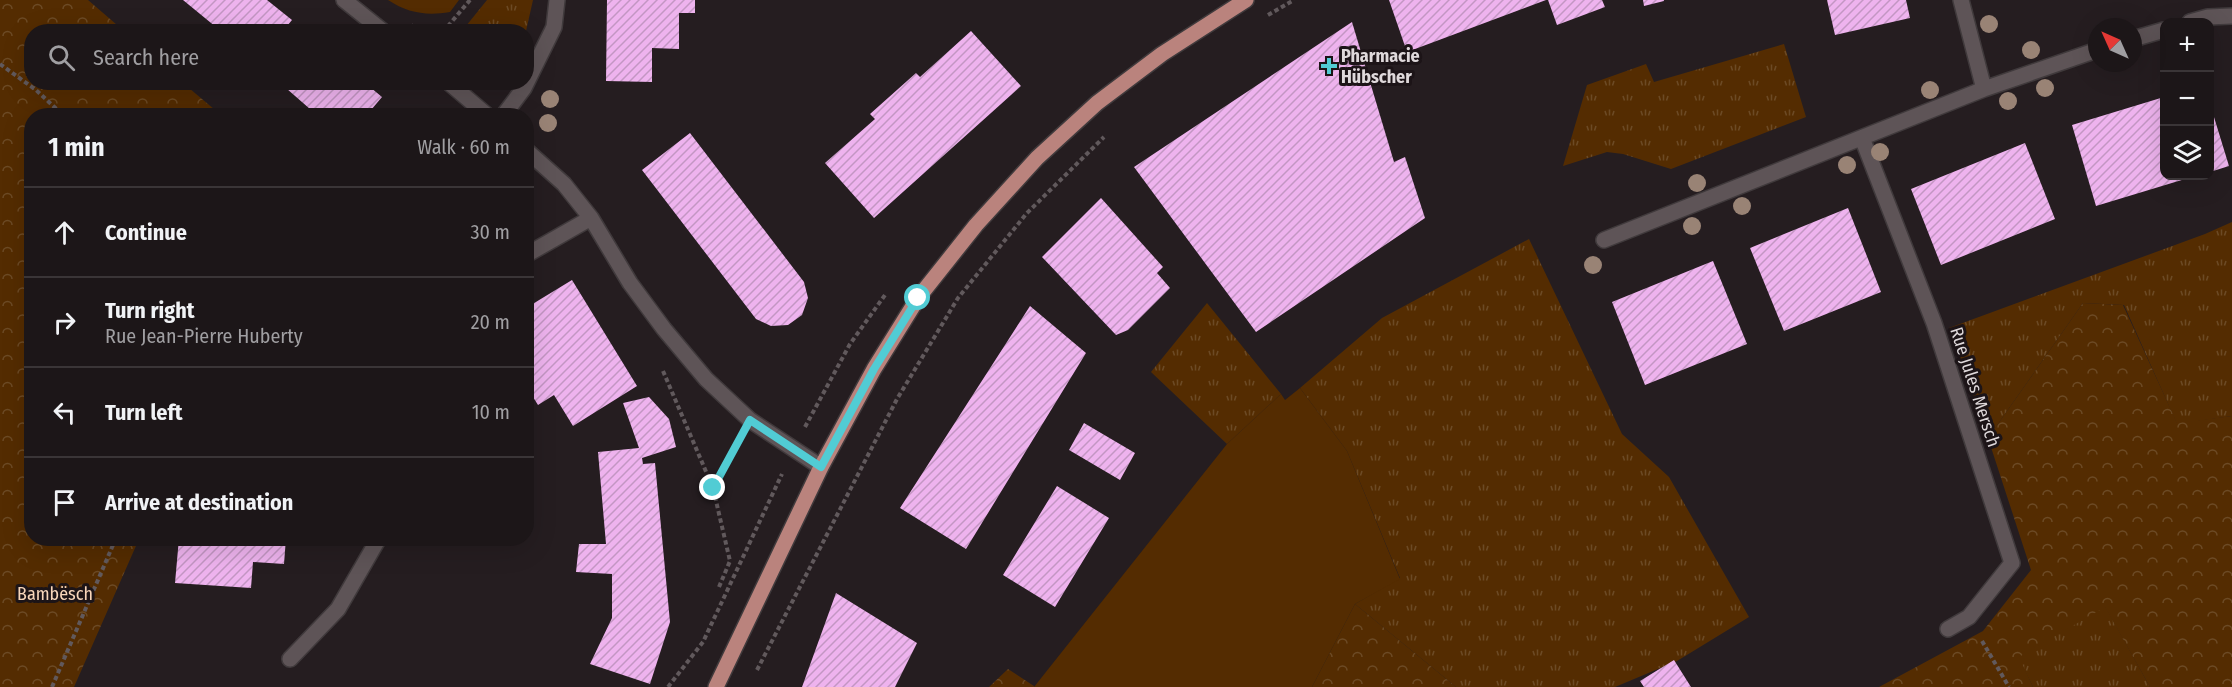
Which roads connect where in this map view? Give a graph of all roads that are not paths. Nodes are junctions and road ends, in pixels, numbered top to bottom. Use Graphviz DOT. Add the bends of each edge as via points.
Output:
graph roads {
  1 [pos="344,0"];
  2 [pos="557,0"];
  3 [pos="1246,0"];
  4 [pos="1961,0"];
  5 [pos="2232,16"];
  6 [pos="2204,18"];
  7 [pos="374,24"];
  8 [pos="2160,31"];
  9 [pos="2142,36"];
  10 [pos="2088,53"];
  11 [pos="534,68"];
  12 [pos="1984,89"];
  13 [pos="457,90"];
  14 [pos="522,90"];
  15 [pos="479,108"];
  16 [pos="509,108"];
  17 [pos="1862,138"];
  18 [pos="534,157"];
  19 [pos="591,218"];
  20 [pos="1604,240"];
  21 [pos="534,250"];
  22 [pos="821,467"];
  23 [pos="375,546"];
  24 [pos="1948,629"];
  25 [pos="290,658"];
  26 [pos="716,687"];
  1 -- 7 [label="street"];
  2 -- 11 [label="street" via="554,27"];
  3 -- 22 [label="main road" via="1162,54 1097,103 1037,158 976,225 918,298"];
  4 -- 12 [label="street"];
  5 -- 6 [label="street"];
  8 -- 9 [label="street"];
  10 -- 12 [label="street"];
  12 -- 17 [label="street"];
  13 -- 15 [label="street"];
  14 -- 16 [label="street"];
  17 -- 20 [label="street"];
  17 -- 24 [label="street, Rue Jules Mersch" via="1934,323 2012,563 1969,617"];
  18 -- 19 [label="street" via="564,184"];
  19 -- 21 [label="street"];
  19 -- 22 [label="street" via="630,283 706,379 750,420"];
  22 -- 26 [label="main road"];
  23 -- 25 [label="street" via="338,609"];
}
